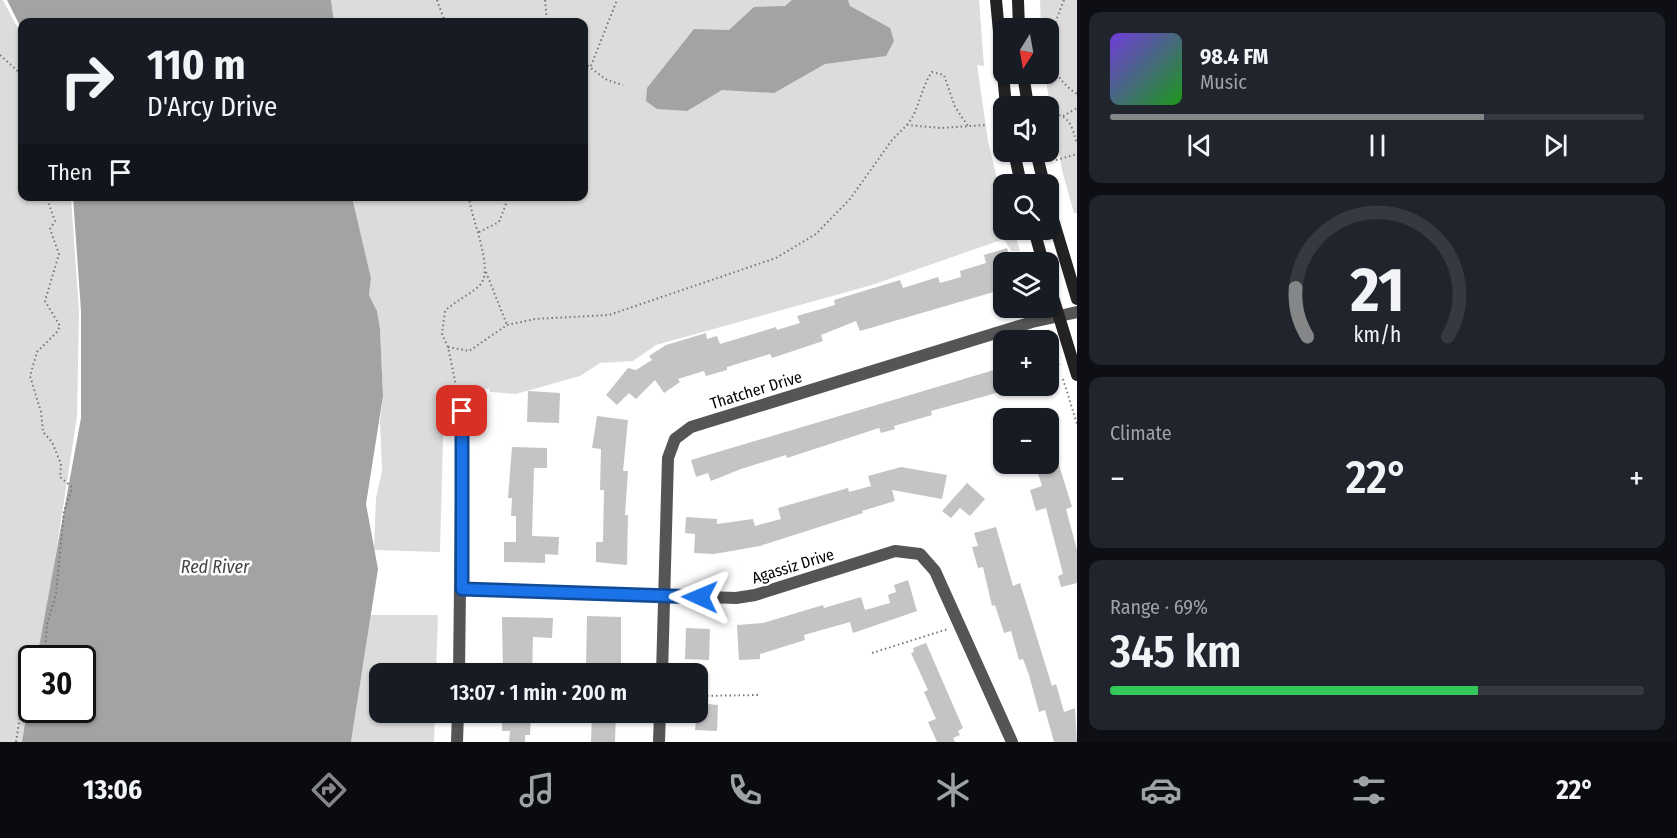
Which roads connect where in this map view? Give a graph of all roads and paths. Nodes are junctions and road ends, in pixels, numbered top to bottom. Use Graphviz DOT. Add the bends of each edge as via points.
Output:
graph roads {
  1 [pos="437,0"];
  2 [pos="546,0"];
  3 [pos="617,0"];
  4 [pos="996,0"];
  5 [pos="1018,0"];
  6 [pos="1064,0"];
  7 [pos="444,18"];
  8 [pos="547,18"];
  9 [pos="1019,18"];
  10 [pos="0,55"];
  11 [pos="588,65"];
  12 [pos="591,66"];
  13 [pos="18,71"];
  14 [pos="623,85"];
  15 [pos="1077,94"];
  16 [pos="1005,96"];
  17 [pos="1077,108"];
  18 [pos="1059,115"];
  19 [pos="1064,116"];
  20 [pos="907,125"];
  21 [pos="986,125"];
  22 [pos="968,126"];
  23 [pos="1077,144"];
  24 [pos="1077,154"];
  25 [pos="1059,159"];
  26 [pos="48,201"];
  27 [pos="469,201"];
  28 [pos="507,201"];
  29 [pos="479,232"];
  30 [pos="1059,239"];
  31 [pos="486,272"];
  32 [pos="1077,299"];
  33 [pos="1077,312"];
  34 [pos="1059,316"];
  35 [pos="1049,318"];
  36 [pos="1044,319"];
  37 [pos="507,325"];
  38 [pos="448,347"];
  39 [pos="1077,375"];
  40 [pos="462,411"];
  41 [pos="1077,423"];
  42 [pos="462,589"];
  43 [pos="666,596"];
  44 [pos="960,626"];
  45 [pos="45,645"];
  46 [pos="872,652"];
  47 [pos="459,663"];
  48 [pos="663,663"];
  49 [pos="758,695"];
  50 [pos="708,696"];
  51 [pos="19,723"];
  52 [pos="458,723"];
  53 [pos="660,723"];
  54 [pos="16,742"];
  55 [pos="457,742"];
  56 [pos="659,742"];
  57 [pos="1011,742"];
  1 -- 7 [label="path"];
  2 -- 8 [label="path"];
  3 -- 12 [label="path"];
  4 -- 16 [label="main road"];
  5 -- 9 [label="main road"];
  6 -- 15 [label="path" via="1049,50 1056,72"];
  10 -- 13 [label="path"];
  11 -- 12 [label="path"];
  12 -- 14 [label="path" via="607,80"];
  17 -- 19 [label="path"];
  18 -- 19 [label="path"];
  19 -- 23 [label="path"];
  20 -- 22 [label="path"];
  20 -- 22 [label="path" via="917,113 932,72 944,75 955,107"];
  20 -- 37 [label="path" via="850,199 816,234 776,258 609,315 535,319"];
  21 -- 22 [label="path"];
  24 -- 25 [label="path"];
  26 -- 45 [label="path" via="55,221 50,229 59,254 45,302 60,326 37,352 30,376 43,432 61,464 60,477 71,486 71,491 64,511 56,594"];
  27 -- 29 [label="path"];
  28 -- 29 [label="path" via="499,222"];
  29 -- 31 [label="path"];
  30 -- 32 [label="main road"];
  31 -- 37 [label="path"];
  31 -- 38 [label="path" via="481,285 445,312 442,334"];
  33 -- 34 [label="street, Thatcher Drive"];
  34 -- 39 [label="main road"];
  35 -- 36 [label="street, Thatcher Drive"];
  36 -- 41 [label="path"];
  36 -- 43 [label="street, Thatcher Drive" via="691,427 675,439 668,458"];
  37 -- 38 [label="path" via="469,351"];
  38 -- 40 [label="path"];
  40 -- 42 [label="street"];
  42 -- 43 [label="street, Agassiz Drive"];
  42 -- 47 [label="street"];
  43 -- 44 [label="street, Agassiz Drive" via="755,595 908,550 929,561"];
  43 -- 48 [label="street, Thatcher Drive"];
  44 -- 46 [label="path"];
  44 -- 57 [label="street, Agassiz Drive"];
  49 -- 50 [label="path"];
  51 -- 54 [label="path"];
  52 -- 55 [label="street"];
  53 -- 56 [label="street"];
}
